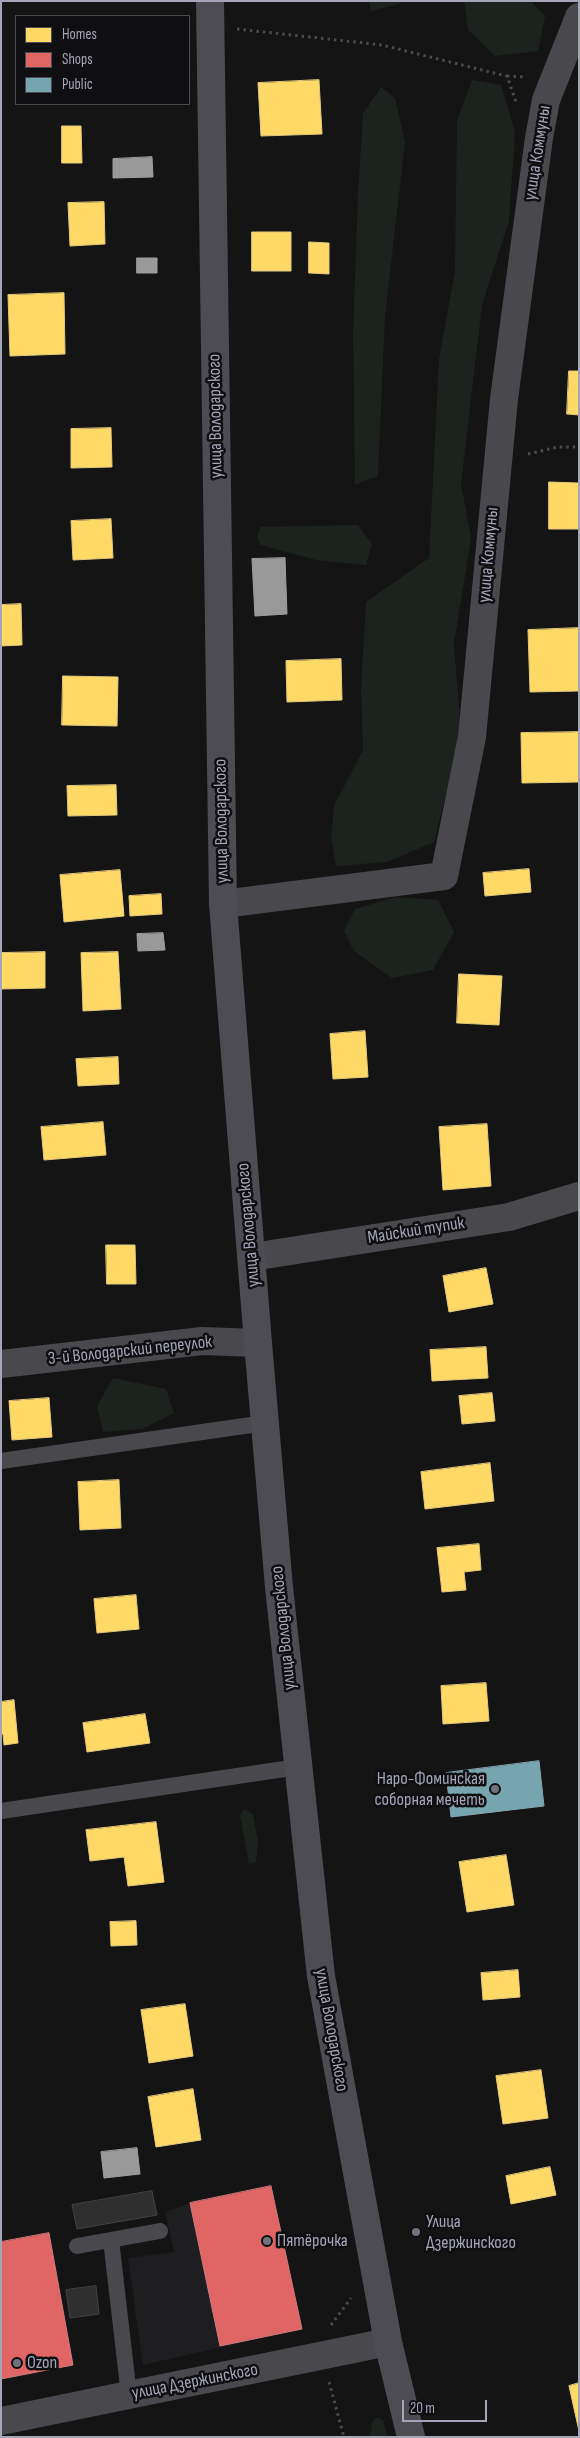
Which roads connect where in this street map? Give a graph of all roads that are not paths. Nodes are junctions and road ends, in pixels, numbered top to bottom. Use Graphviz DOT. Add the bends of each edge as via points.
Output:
graph roads {
  1 [pos="210,1"];
  2 [pos="579,17"];
  3 [pos="223,904"];
  4 [pos="579,1196"];
  5 [pos="252,1257"];
  6 [pos="258,1343"];
  7 [pos="1,1364"];
  8 [pos="265,1423"];
  9 [pos="1,1461"];
  10 [pos="298,1767"];
  11 [pos="1,1811"];
  12 [pos="160,2231"];
  13 [pos="111,2240"];
  14 [pos="77,2246"];
  15 [pos="388,2342"];
  16 [pos="129,2395"];
  17 [pos="1,2421"];
  18 [pos="411,2437"];
  1 -- 3 [label="main road, улица Володарского"];
  2 -- 3 [label="street, улица Коммуны" via="546,100 539,138 504,399 472,738 444,876"];
  3 -- 5 [label="main road, улица Володарского"];
  4 -- 5 [label="street, Майский тупик" via="509,1217"];
  5 -- 6 [label="main road, улица Володарского"];
  6 -- 7 [label="street, 3-й Володарский переулок" via="202,1341"];
  6 -- 8 [label="main road, улица Володарского"];
  8 -- 9 [label="lane"];
  8 -- 10 [label="main road, улица Володарского"];
  10 -- 11 [label="lane"];
  10 -- 15 [label="main road, улица Володарского" via="321,1976"];
  12 -- 13 [label="lane"];
  13 -- 14 [label="lane"];
  13 -- 16 [label="lane"];
  15 -- 16 [label="street, улица Дзержинского"];
  15 -- 18 [label="main road, улица Володарского"];
  16 -- 17 [label="street, улица Дзержинского"];
}
